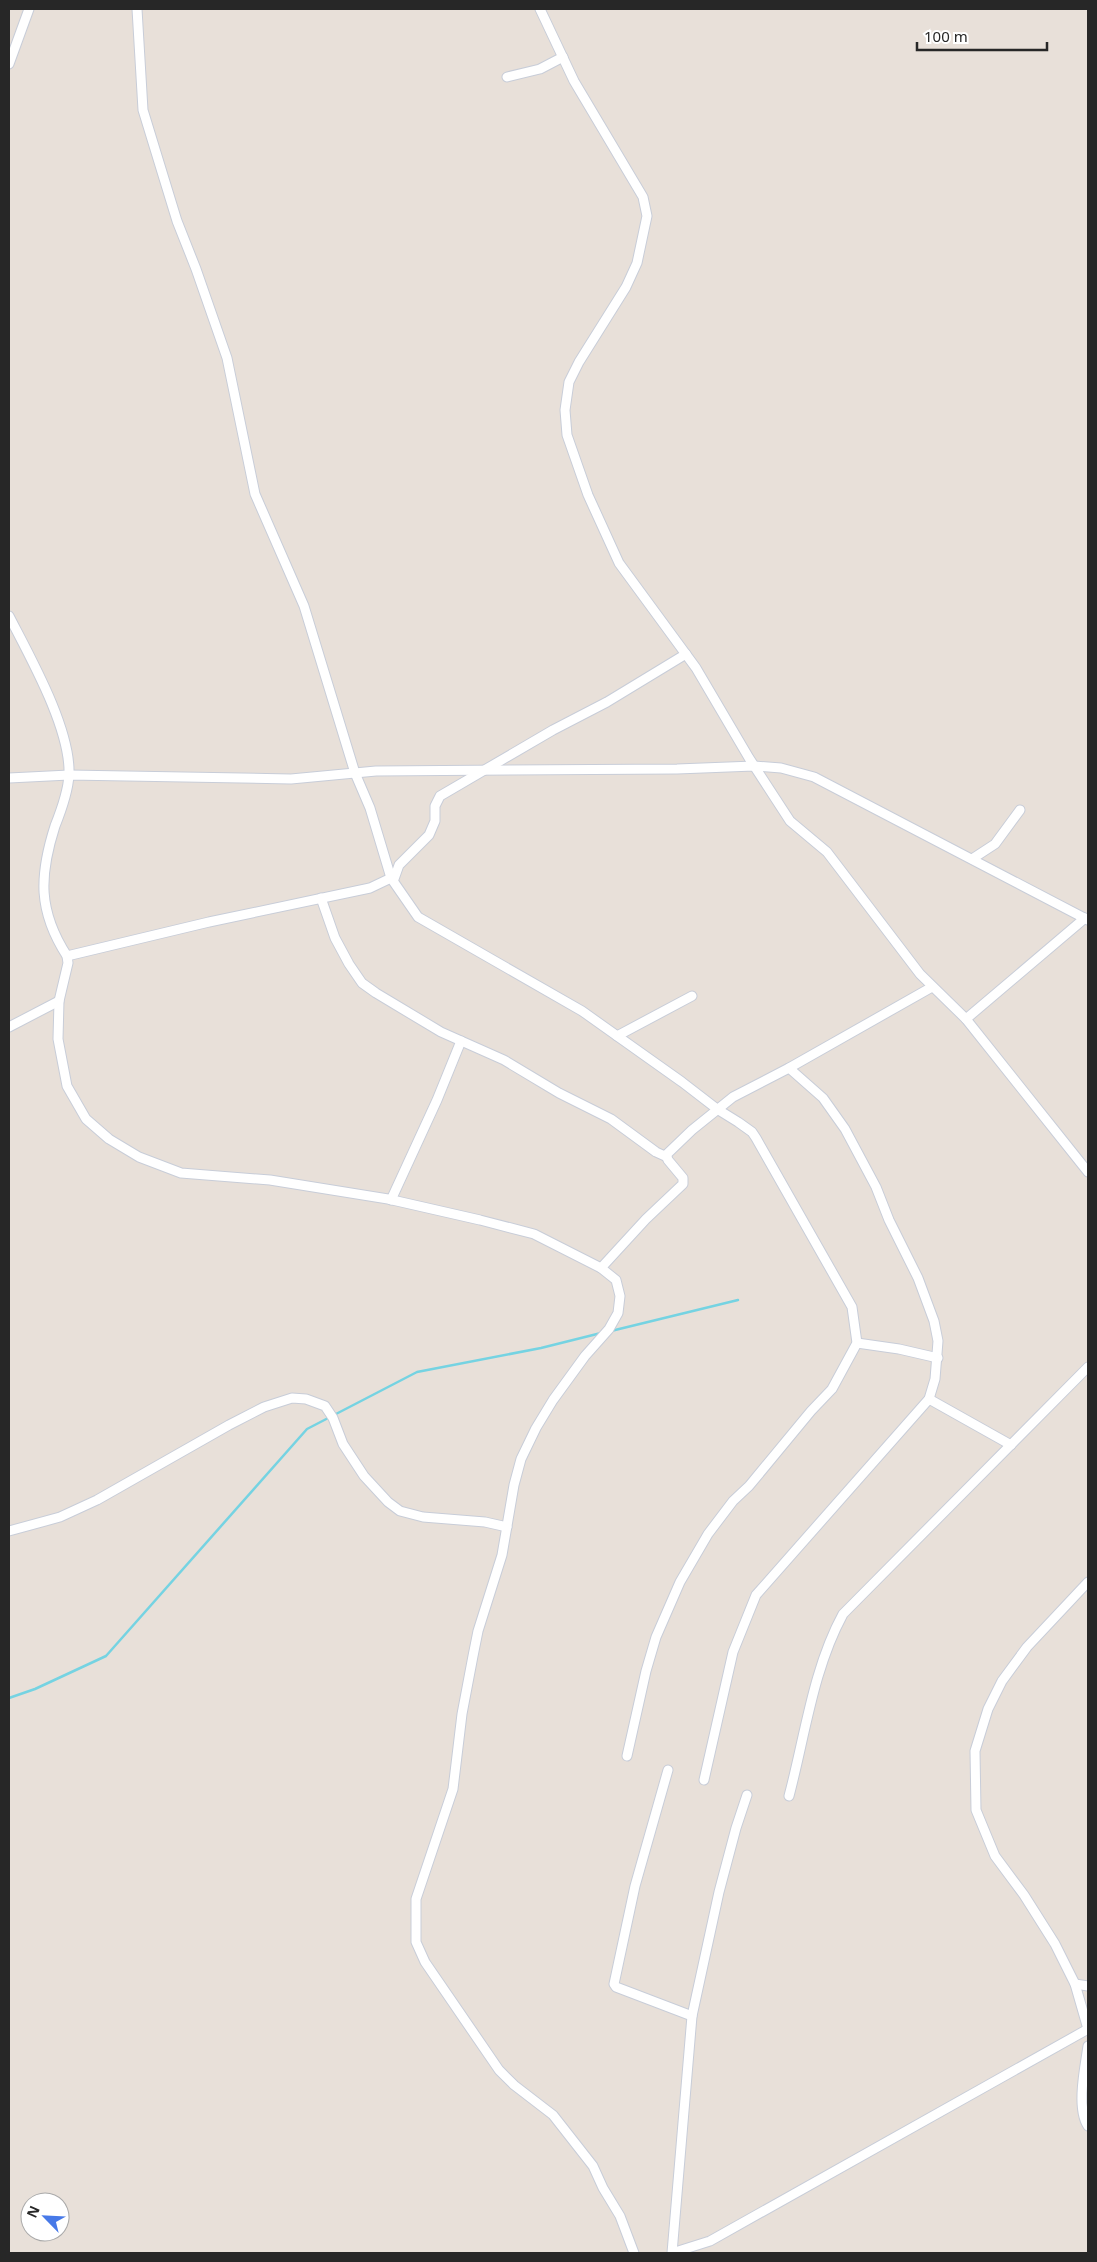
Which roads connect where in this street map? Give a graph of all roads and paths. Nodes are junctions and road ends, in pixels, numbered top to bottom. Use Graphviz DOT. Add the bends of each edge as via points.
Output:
graph roads {
  1 [pos="29,9"];
  2 [pos="137,9"];
  3 [pos="540,9"];
  4 [pos="563,57"];
  5 [pos="9,64"];
  6 [pos="507,77"];
  7 [pos="9,616"];
  8 [pos="686,654"];
  9 [pos="754,766"];
  10 [pos="485,770"];
  11 [pos="355,773"];
  12 [pos="69,775"];
  13 [pos="9,778"];
  14 [pos="1020,810"];
  15 [pos="972,859"];
  16 [pos="393,879"];
  17 [pos="321,898"];
  18 [pos="1087,919"];
  19 [pos="67,956"];
  20 [pos="932,987"];
  21 [pos="692,996"];
  22 [pos="59,1002"];
  23 [pos="966,1019"];
  24 [pos="9,1027"];
  25 [pos="617,1036"];
  26 [pos="461,1041"];
  27 [pos="789,1068"];
  28 [pos="716,1110"];
  29 [pos="667,1157"];
  30 [pos="1088,1172"];
  31 [pos="391,1200"];
  32 [pos="602,1268"];
  33 [pos="858,1344"];
  34 [pos="938,1358"];
  35 [pos="1088,1367"];
  36 [pos="930,1399"];
  37 [pos="1011,1445"];
  38 [pos="507,1527"];
  39 [pos="9,1531"];
  40 [pos="1088,1582"];
  41 [pos="627,1756"];
  42 [pos="668,1770"];
  43 [pos="704,1780"];
  44 [pos="747,1795"];
  45 [pos="789,1796"];
  46 [pos="1075,1984"];
  47 [pos="1088,1986"];
  48 [pos="692,2016"];
  49 [pos="1088,2029"];
  50 [pos="1088,2046"];
  51 [pos="1088,2126"];
  52 [pos="634,2253"];
  1 -- 5 [label="street"];
  2 -- 11 [label="street" via="143,110 177,221 227,358 255,494 304,606"];
  3 -- 4 [label="street"];
  4 -- 6 [label="street" via="540,69"];
  4 -- 8 [label="street" via="643,197 647,216 637,263 626,287 569,382 565,410 567,435 588,495 619,563"];
  7 -- 12 [label="street" via="58,722"];
  8 -- 9 [label="street"];
  8 -- 10 [label="street"];
  9 -- 10 [label="street"];
  9 -- 15 [label="street" via="781,768 814,777"];
  9 -- 20 [label="street" via="790,821 827,852 872,914"];
  10 -- 11 [label="street"];
  10 -- 16 [label="street" via="440,796 429,835 399,865"];
  11 -- 12 [label="street" via="291,779"];
  11 -- 16 [label="street"];
  12 -- 13 [label="street"];
  12 -- 19 [label="street" via="46,856 42,891 47,918"];
  14 -- 15 [label="street" via="996,844"];
  15 -- 18 [label="street"];
  16 -- 17 [label="street" via="370,888"];
  16 -- 25 [label="street" via="418,917 547,990"];
  17 -- 19 [label="street"];
  17 -- 26 [label="street" via="335,938 362,983"];
  18 -- 23 [label="street"];
  19 -- 22 [label="street"];
  20 -- 23 [label="street"];
  20 -- 27 [label="street"];
  21 -- 25 [label="street"];
  22 -- 24 [label="street"];
  22 -- 31 [label="street" via="58,1039 67,1086 86,1119 109,1139 139,1157 180,1173 270,1180"];
  23 -- 30 [label="street"];
  25 -- 28 [label="street"];
  26 -- 29 [label="street" via="504,1060 611,1119"];
  26 -- 31 [label="street"];
  27 -- 28 [label="street" via="733,1097"];
  27 -- 34 [label="street" via="823,1098 844,1128 876,1187 934,1321"];
  28 -- 29 [label="street" via="667,1153"];
  28 -- 33 [label="street" via="752,1132 762,1147 852,1307"];
  29 -- 32 [label="street" via="683,1178 683,1184 646,1218"];
  31 -- 32 [label="street" via="534,1234"];
  32 -- 38 [label="street" via="616,1280 620,1296 618,1313 536,1428 521,1459"];
  33 -- 34 [label="street"];
  33 -- 41 [label="street" via="832,1389 708,1534 680,1582 656,1638"];
  34 -- 36 [label="street"];
  35 -- 37 [label="street"];
  36 -- 37 [label="street"];
  36 -- 43 [label="street" via="756,1595 734,1652"];
  37 -- 45 [label="street" via="842,1614 817,1682"];
  38 -- 39 [label="street" via="423,1517 400,1511 364,1476 343,1444 325,1406 292,1398 264,1407 97,1500 60,1517"];
  38 -- 52 [label="street" via="502,1555 472,1656 453,1789 416,1899 416,1942 425,1962 499,2070 553,2116 593,2166 620,2216"];
  40 -- 46 [label="street" via="1027,1647 1002,1681 988,1709 975,1751 976,1810 995,1856 1055,1944"];
  42 -- 48 [label="street" via="635,1886 614,1984"];
  44 -- 48 [label="street" via="719,1892"];
  46 -- 47 [label="street"];
  46 -- 49 [label="street"];
  48 -- 49 [label="street" via="672,2253 710,2242"];
  50 -- 51 [label="street" via="1082,2099 1084,2121"];
}
